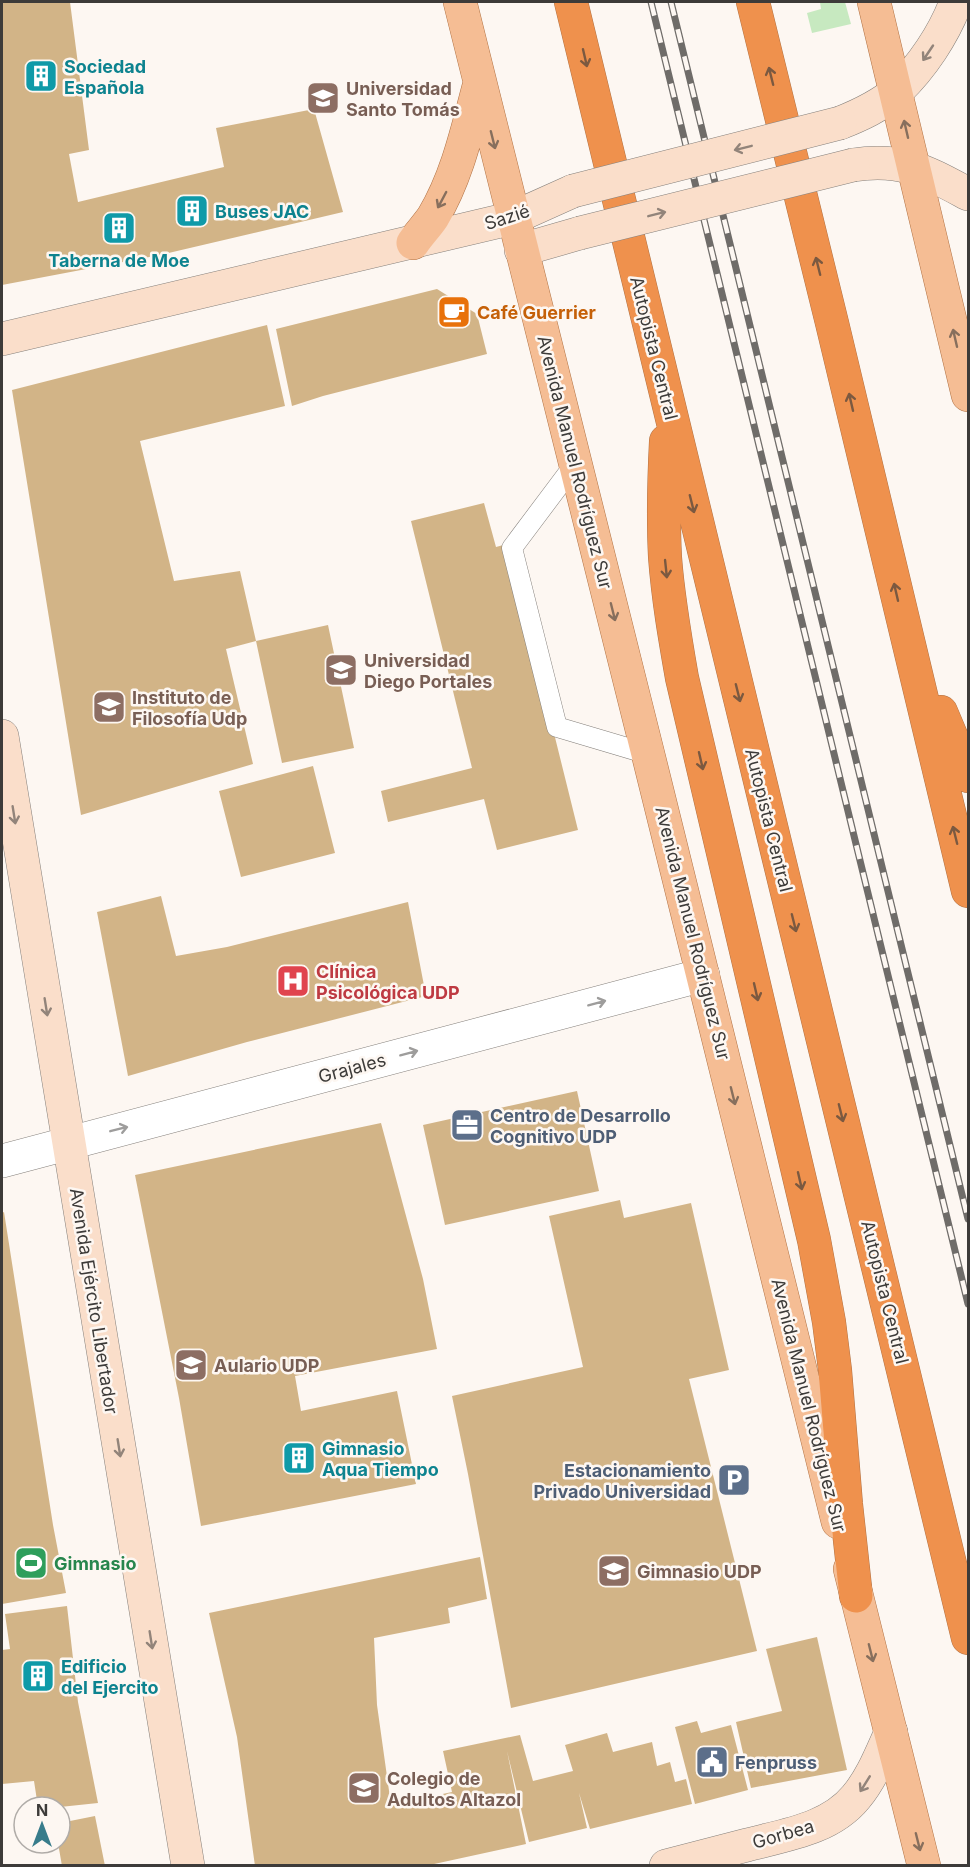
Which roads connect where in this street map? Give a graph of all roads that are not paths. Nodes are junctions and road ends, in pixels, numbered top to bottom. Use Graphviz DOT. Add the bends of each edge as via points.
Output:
graph roads {
  1 [pos="460,2"];
  2 [pos="571,2"];
  3 [pos="753,2"];
  4 [pos="874,2"];
  5 [pos="956,2"];
  6 [pos="480,85"];
  7 [pos="897,91"];
  8 [pos="914,167"];
  9 [pos="969,194"];
  10 [pos="513,218"];
  11 [pos="413,243"];
  12 [pos="521,250"];
  13 [pos="2,339"];
  14 [pos="969,395"];
  15 [pos="668,406"];
  16 [pos="575,464"];
  17 [pos="910,649"];
  18 [pos="2,736"];
  19 [pos="648,754"];
  20 [pos="969,776"];
  21 [pos="969,891"];
  22 [pos="703,975"];
  23 [pos="68,1142"];
  24 [pos="2,1161"];
  25 [pos="856,1596"];
  26 [pos="969,1638"];
  27 [pos="891,1732"];
  28 [pos="188,1866"];
  29 [pos="666,1866"];
  30 [pos="924,1866"];
  1 -- 6 [label="main road, Avenida Manuel Rodríguez Sur"];
  2 -- 15 [label="highway, Autopista Central, one-way"];
  17 -- 3 [label="highway, one-way"];
  4 -- 7 [label="main road"];
  5 -- 7 [label="street, Sazié, one-way" via="927,55"];
  6 -- 10 [label="main road, Avenida Manuel Rodríguez Sur, one-way"];
  6 -- 11 [label="main road, one-way" via="446,192"];
  8 -- 7 [label="main road, one-way"];
  7 -- 10 [label="street, Sazié, one-way, bridge" via="861,115 840,123 573,191"];
  8 -- 9 [label="street, Sazié"];
  12 -- 8 [label="street, Sazié, one-way, bridge" via="854,165 888,162"];
  14 -- 8 [label="main road, one-way"];
  10 -- 11 [label="street, Sazié"];
  10 -- 12 [label="main road, Avenida Manuel Rodríguez Sur"];
  11 -- 13 [label="street, Sazié"];
  12 -- 16 [label="main road, Avenida Manuel Rodríguez Sur"];
  15 -- 25 [label="highway, one-way" via="663,482 671,618 814,1240 835,1370"];
  15 -- 26 [label="highway, Autopista Central, one-way"];
  16 -- 19 [label="main road, Avenida Manuel Rodríguez Sur, one-way"];
  16 -- 19 [label="lane" via="512,548 557,727"];
  17 -- 20 [label="highway"];
  21 -- 17 [label="highway, one-way"];
  18 -- 23 [label="street, Avenida Ejército Libertador, one-way"];
  19 -- 22 [label="main road, Avenida Manuel Rodríguez Sur"];
  23 -- 22 [label="street, Grajales, one-way"];
  22 -- 25 [label="main road, Avenida Manuel Rodríguez Sur, one-way"];
  23 -- 24 [label="street, Grajales"];
  23 -- 28 [label="street, Avenida Ejército Libertador, one-way"];
  25 -- 27 [label="main road, Avenida Manuel Rodríguez Sur, one-way"];
  27 -- 29 [label="street, Gorbea, one-way" via="855,1798 819,1825"];
  27 -- 30 [label="main road, Avenida Manuel Rodríguez Sur, one-way"];
}
